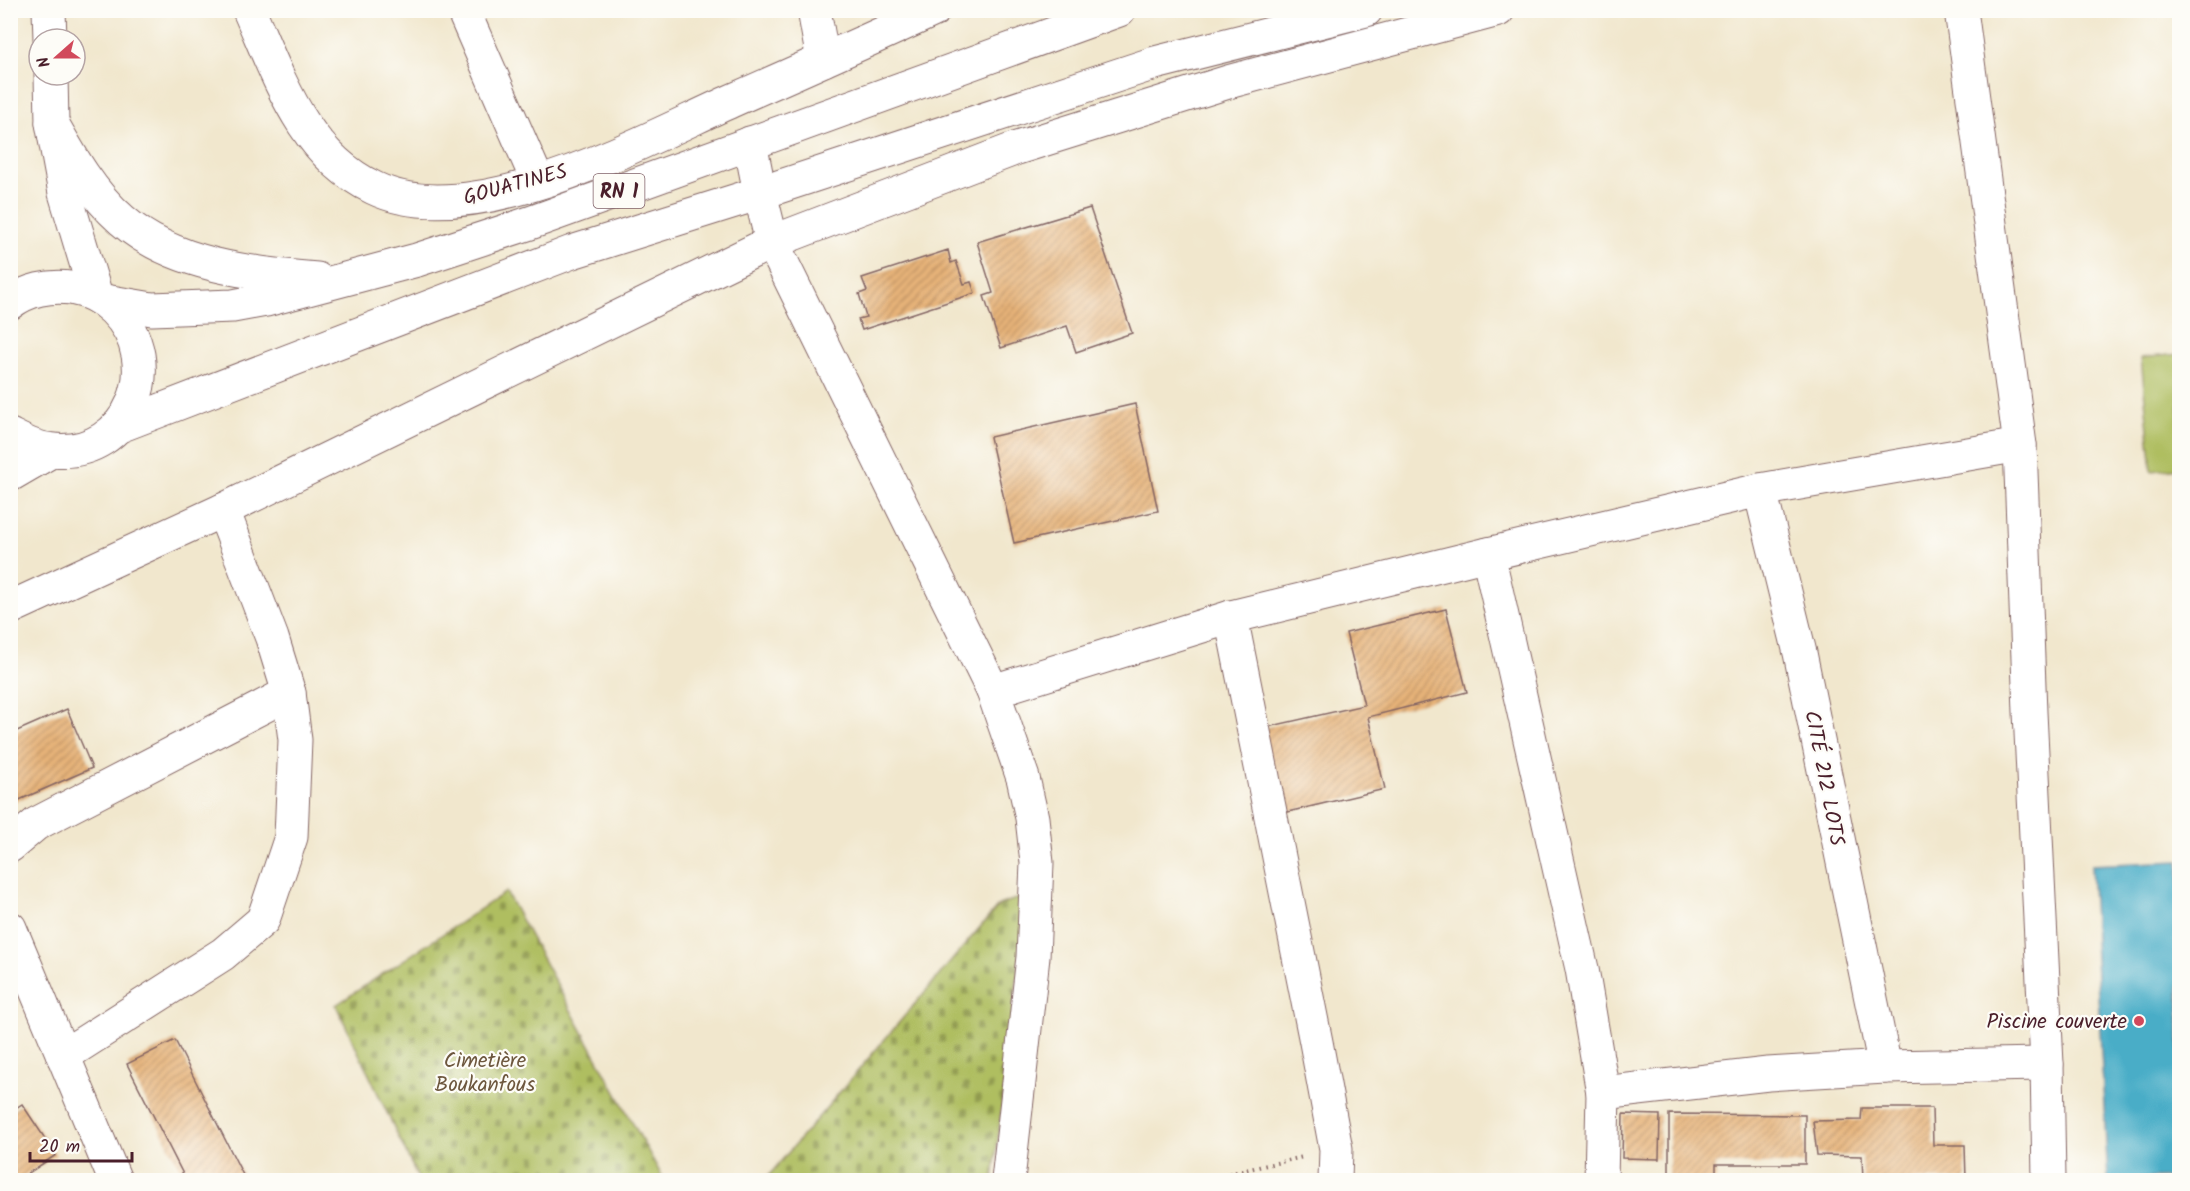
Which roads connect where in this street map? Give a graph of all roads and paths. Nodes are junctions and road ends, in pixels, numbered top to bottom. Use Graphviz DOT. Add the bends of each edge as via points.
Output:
graph roads {
  1 [pos="49,10"];
  2 [pos="249,10"];
  3 [pos="463,10"];
  4 [pos="814,10"];
  5 [pos="934,10"];
  6 [pos="1119,10"];
  7 [pos="1366,10"];
  8 [pos="1498,10"];
  9 [pos="1961,10"];
  10 [pos="50,27"];
  11 [pos="823,60"];
  12 [pos="51,87"];
  13 [pos="52,123"];
  14 [pos="750,143"];
  15 [pos="538,182"];
  16 [pos="760,193"];
  17 [pos="772,242"];
  18 [pos="340,282"];
  19 [pos="101,299"];
  20 [pos="10,303"];
  21 [pos="117,427"];
  22 [pos="10,435"];
  23 [pos="2020,445"];
  24 [pos="52,450"];
  25 [pos="10,475"];
  26 [pos="1760,490"];
  27 [pos="223,510"];
  28 [pos="1488,554"];
  29 [pos="10,608"];
  30 [pos="1231,617"];
  31 [pos="993,692"];
  32 [pos="289,693"];
  33 [pos="10,846"];
  34 [pos="10,928"];
  35 [pos="63,1056"];
  36 [pos="2047,1064"];
  37 [pos="1885,1067"];
  38 [pos="1603,1093"];
  39 [pos="1336,1165"];
  40 [pos="115,1180"];
  41 [pos="1008,1180"];
  42 [pos="1200,1180"];
  43 [pos="1601,1180"];
  44 [pos="2049,1180"];
  1 -- 10 [label="main road"];
  2 -- 15 [label="main road, GOUATINES" via="301,121 324,153 372,187 397,198 444,202"];
  3 -- 15 [label="main road"];
  4 -- 11 [label="main road"];
  5 -- 11 [label="main road, GOUATINES"];
  6 -- 14 [label="main road, RN 1"];
  7 -- 16 [label="main road, RN 1" via="1155,63"];
  8 -- 17 [label="main road" via="1228,82 1017,148"];
  9 -- 23 [label="main road"];
  11 -- 15 [label="main road, GOUATINES" via="599,160"];
  12 -- 13 [label="main road"];
  13 -- 18 [label="main road" via="72,159 108,206 154,242 233,268"];
  13 -- 19 [label="main road" via="65,193"];
  14 -- 16 [label="main road"];
  14 -- 18 [label="main road, RN 1" via="530,223"];
  16 -- 17 [label="main road"];
  16 -- 21 [label="main road, RN 1" via="572,252"];
  17 -- 27 [label="main road"];
  17 -- 31 [label="main road"];
  18 -- 19 [label="main road, RN 1" via="233,306 152,309"];
  19 -- 20 [label="main road" via="63,287 30,292"];
  19 -- 21 [label="main road" via="126,321 137,347 140,375 134,403"];
  21 -- 24 [label="main road" via="88,446"];
  22 -- 24 [label="main road" via="29,445"];
  23 -- 26 [label="main road"];
  23 -- 36 [label="main road"];
  24 -- 25 [label="main road"];
  26 -- 28 [label="main road"];
  26 -- 37 [label="main road, CITÉ 212 LOTS" via="1800,653"];
  27 -- 29 [label="main road"];
  27 -- 32 [label="main road"];
  28 -- 30 [label="main road"];
  28 -- 38 [label="main road" via="1582,969"];
  30 -- 31 [label="main road"];
  30 -- 39 [label="main road" via="1314,1030"];
  31 -- 41 [label="main road" via="1023,778 1037,862 1033,957"];
  32 -- 33 [label="main road" via="36,824"];
  32 -- 35 [label="main road" via="295,740 291,837 263,920 224,954"];
  34 -- 35 [label="main road"];
  35 -- 40 [label="main road"];
  36 -- 37 [label="main road"];
  36 -- 44 [label="main road"];
  37 -- 38 [label="main road" via="1768,1074"];
  38 -- 43 [label="main road"];
  39 -- 42 [label="path"];
}
